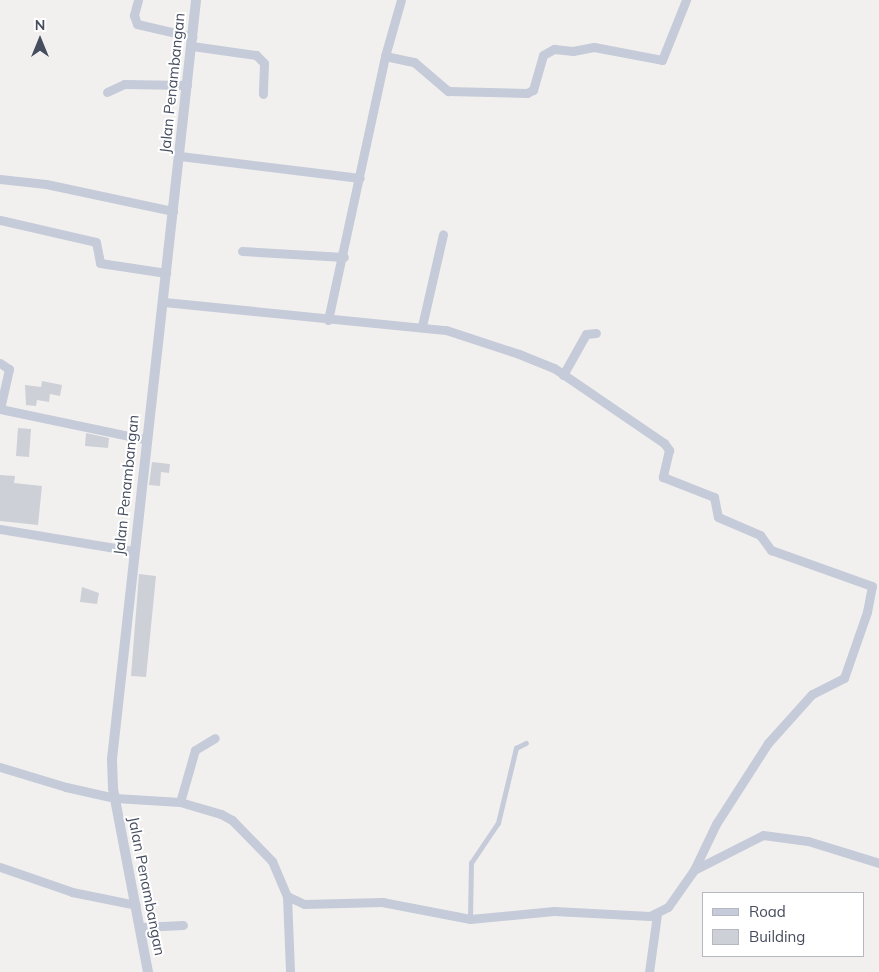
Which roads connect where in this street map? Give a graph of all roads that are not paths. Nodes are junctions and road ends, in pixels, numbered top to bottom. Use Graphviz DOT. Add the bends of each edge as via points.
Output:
graph roads {
  1 [pos="138,0"];
  2 [pos="196,0"];
  3 [pos="401,0"];
  4 [pos="686,0"];
  5 [pos="193,41"];
  6 [pos="385,56"];
  7 [pos="187,85"];
  8 [pos="107,92"];
  9 [pos="263,94"];
  10 [pos="180,156"];
  11 [pos="360,178"];
  12 [pos="0,179"];
  13 [pos="173,211"];
  14 [pos="0,220"];
  15 [pos="443,234"];
  16 [pos="242,251"];
  17 [pos="344,257"];
  18 [pos="166,273"];
  19 [pos="164,302"];
  20 [pos="328,320"];
  21 [pos="422,326"];
  22 [pos="596,333"];
  23 [pos="0,363"];
  24 [pos="563,375"];
  25 [pos="0,409"];
  26 [pos="144,439"];
  27 [pos="0,529"];
  28 [pos="133,551"];
  29 [pos="876,586"];
  30 [pos="215,738"];
  31 [pos="526,743"];
  32 [pos="0,767"];
  33 [pos="115,798"];
  34 [pos="180,802"];
  35 [pos="879,863"];
  36 [pos="0,867"];
  37 [pos="694,870"];
  38 [pos="287,896"];
  39 [pos="136,905"];
  40 [pos="657,914"];
  41 [pos="470,918"];
  42 [pos="183,925"];
  43 [pos="140,927"];
  44 [pos="148,972"];
  45 [pos="290,972"];
  46 [pos="649,972"];
  1 -- 5 [label="street" via="134,15 137,24"];
  2 -- 5 [label="street, Jalan Penambangan"];
  3 -- 6 [label="street"];
  4 -- 6 [label="street" via="662,60 594,47 572,51 554,48 543,55 533,90 527,93 448,90 414,62"];
  5 -- 7 [label="street, Jalan Penambangan"];
  5 -- 9 [label="street" via="256,54 264,63"];
  6 -- 11 [label="street"];
  7 -- 8 [label="street" via="124,84"];
  7 -- 10 [label="street, Jalan Penambangan"];
  10 -- 11 [label="street"];
  10 -- 13 [label="street, Jalan Penambangan"];
  11 -- 17 [label="street"];
  12 -- 13 [label="street" via="46,184"];
  13 -- 18 [label="street, Jalan Penambangan"];
  14 -- 18 [label="street" via="96,242 100,263"];
  15 -- 21 [label="street"];
  16 -- 17 [label="street"];
  17 -- 20 [label="street"];
  18 -- 19 [label="street, Jalan Penambangan"];
  19 -- 20 [label="street"];
  19 -- 26 [label="street, Jalan Penambangan"];
  20 -- 21 [label="street"];
  21 -- 24 [label="street" via="464,334"];
  22 -- 24 [label="street" via="586,334"];
  23 -- 25 [label="street" via="9,369"];
  24 -- 29 [label="street" via="668,446 663,477 714,497 718,517 760,535 770,550"];
  25 -- 26 [label="street"];
  26 -- 28 [label="street, Jalan Penambangan"];
  27 -- 28 [label="street"];
  28 -- 33 [label="street, Jalan Penambangan" via="112,759"];
  29 -- 37 [label="street" via="844,678 812,694 768,743 712,831"];
  30 -- 34 [label="street" via="195,750"];
  31 -- 41 [label="lane" via="516,748 498,823 471,863"];
  32 -- 33 [label="street" via="20,776"];
  33 -- 34 [label="street"];
  33 -- 39 [label="street, Jalan Penambangan"];
  34 -- 38 [label="street" via="232,820 272,861"];
  35 -- 37 [label="street" via="808,840 770,834"];
  36 -- 39 [label="street" via="72,892"];
  37 -- 40 [label="street" via="668,907"];
  38 -- 41 [label="street" via="304,904 400,904"];
  38 -- 45 [label="street"];
  39 -- 43 [label="street, Jalan Penambangan"];
  40 -- 41 [label="street" via="554,911"];
  40 -- 46 [label="street"];
  42 -- 43 [label="street"];
  43 -- 44 [label="street, Jalan Penambangan"];
}
